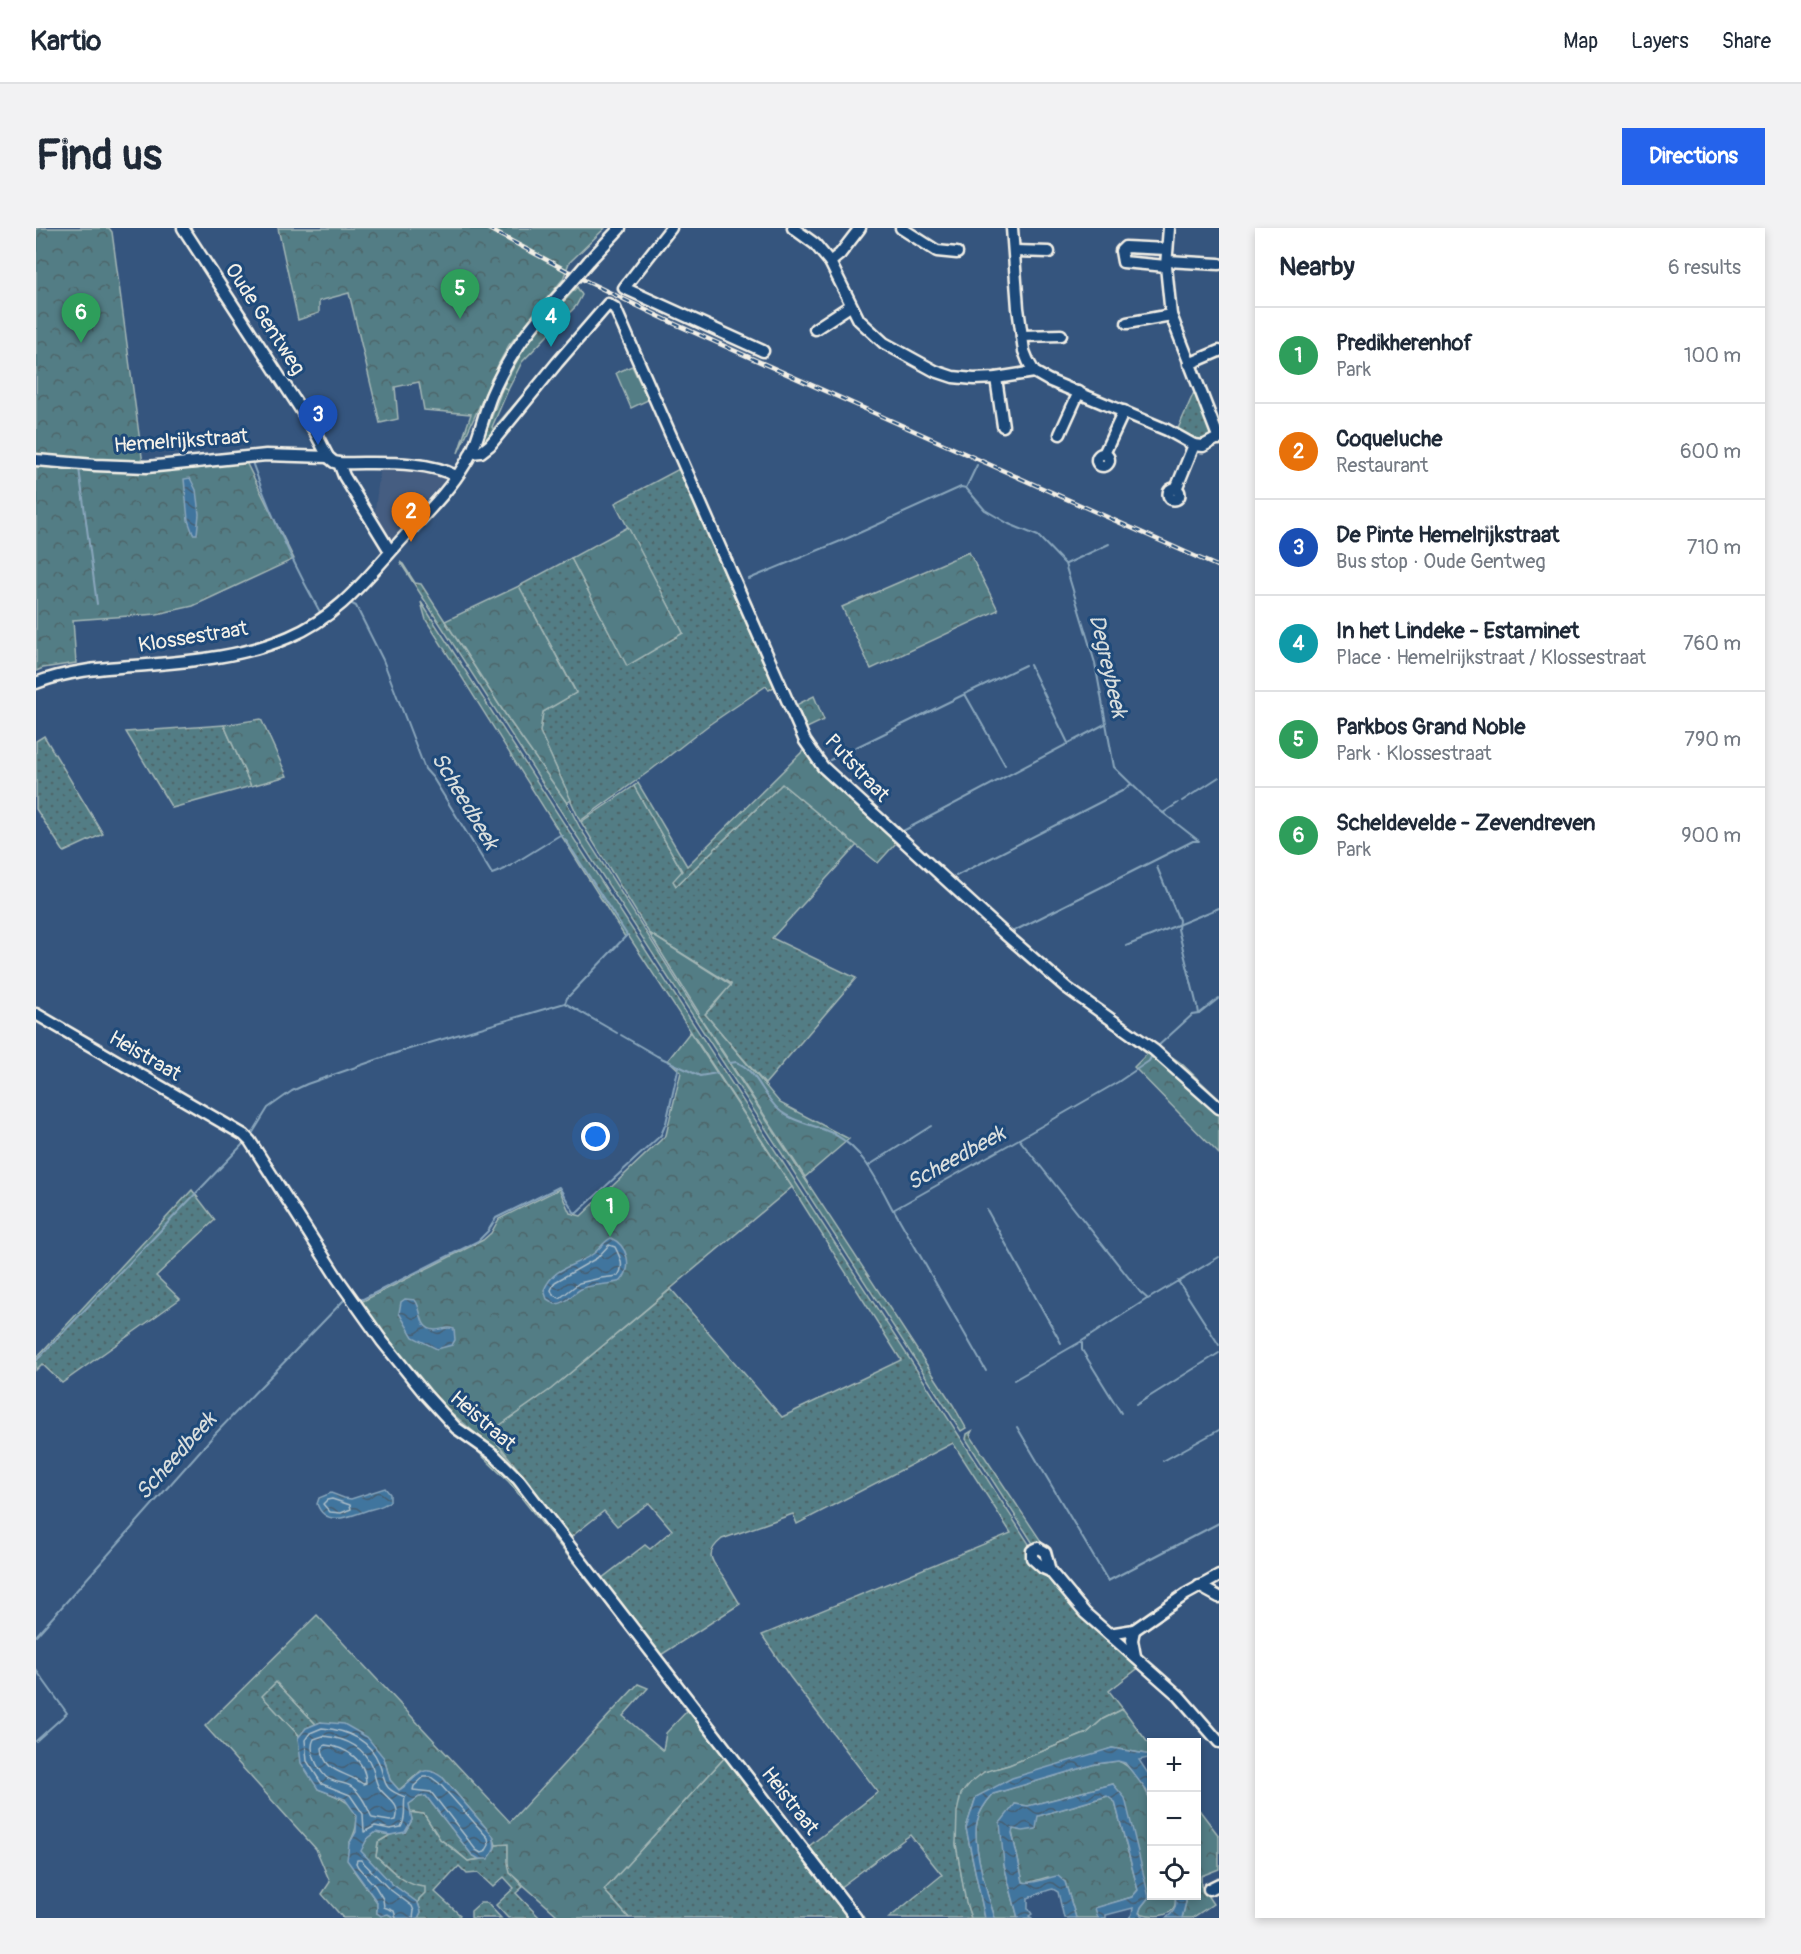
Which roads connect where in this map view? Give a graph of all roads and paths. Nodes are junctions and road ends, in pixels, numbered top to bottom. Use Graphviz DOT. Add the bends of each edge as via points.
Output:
graph roads {
  1 [pos="183,228"];
  2 [pos="620,228"];
  3 [pos="671,228"];
  4 [pos="793,228"];
  5 [pos="860,228"];
  6 [pos="901,228"];
  7 [pos="1012,228"];
  8 [pos="1169,228"];
  9 [pos="1015,251"];
  10 [pos="1048,252"];
  11 [pos="957,253"];
  12 [pos="1167,259"];
  13 [pos="830,262"];
  14 [pos="1219,264"];
  15 [pos="850,306"];
  16 [pos="1171,315"];
  17 [pos="1127,324"];
  18 [pos="815,329"];
  19 [pos="1061,335"];
  20 [pos="1022,336"];
  21 [pos="763,351"];
  22 [pos="1219,351"];
  23 [pos="1189,364"];
  24 [pos="1034,372"];
  25 [pos="996,378"];
  26 [pos="1079,392"];
  27 [pos="1124,411"];
  28 [pos="1003,426"];
  29 [pos="1060,434"];
  30 [pos="1217,436"];
  31 [pos="1194,445"];
  32 [pos="471,453"];
  33 [pos="1104,454"];
  34 [pos="328,457"];
  35 [pos="36,460"];
  36 [pos="339,463"];
  37 [pos="456,476"];
  38 [pos="1176,489"];
  39 [pos="390,551"];
  40 [pos="36,683"];
  41 [pos="36,1014"];
  42 [pos="1219,1108"];
  43 [pos="1050,1571"];
  44 [pos="1219,1576"];
  45 [pos="1199,1587"];
  46 [pos="1219,1597"];
  47 [pos="1134,1630"];
  48 [pos="1109,1634"];
  49 [pos="1135,1656"];
  50 [pos="1219,1742"];
  51 [pos="856,1918"];
  1 -- 34 [label="street, Oude Gentweg"];
  2 -- 32 [label="street, bridge" via="527,332 505,366"];
  3 -- 21 [label="street" via="624,288"];
  4 -- 13 [label="street" via="815,244"];
  5 -- 13 [label="street"];
  6 -- 11 [label="street" via="937,251"];
  7 -- 9 [label="street"];
  8 -- 12 [label="street"];
  9 -- 10 [label="street"];
  9 -- 20 [label="street"];
  12 -- 14 [label="street"];
  12 -- 16 [label="street"];
  13 -- 15 [label="street"];
  15 -- 18 [label="street"];
  15 -- 25 [label="street" via="859,320 884,342 936,371 953,377"];
  16 -- 17 [label="street"];
  16 -- 23 [label="street"];
  19 -- 20 [label="street"];
  20 -- 24 [label="street"];
  22 -- 23 [label="street"];
  23 -- 30 [label="street"];
  24 -- 25 [label="street"];
  24 -- 26 [label="street"];
  25 -- 28 [label="street"];
  26 -- 27 [label="street"];
  26 -- 29 [label="street"];
  27 -- 31 [label="street"];
  27 -- 33 [label="street"];
  30 -- 31 [label="street" via="1203,446"];
  31 -- 38 [label="street"];
  32 -- 37 [label="street, Klossestraat"];
  32 -- 42 [label="street, Putstraat" via="482,452 490,445 608,304 615,308 813,755 899,838 1067,988 1154,1050"];
  34 -- 35 [label="street, Hemelrijkstraat" via="266,455 147,467"];
  34 -- 36 [label="street"];
  36 -- 37 [label="street" via="421,466"];
  36 -- 39 [label="street"];
  37 -- 39 [label="street, Klossestraat"];
  39 -- 40 [label="street, Klossestraat" via="345,602 309,628 273,644 201,659 85,670"];
  41 -- 51 [label="street, Heistraat" via="250,1141 382,1341 456,1428 493,1454 518,1479"];
  43 -- 48 [label="street" via="1085,1613"];
  44 -- 45 [label="street"];
  45 -- 46 [label="street"];
  45 -- 47 [label="street"];
  47 -- 48 [label="street"];
  47 -- 49 [label="street"];
  48 -- 49 [label="street"];
  49 -- 50 [label="street" via="1179,1696"];
}
